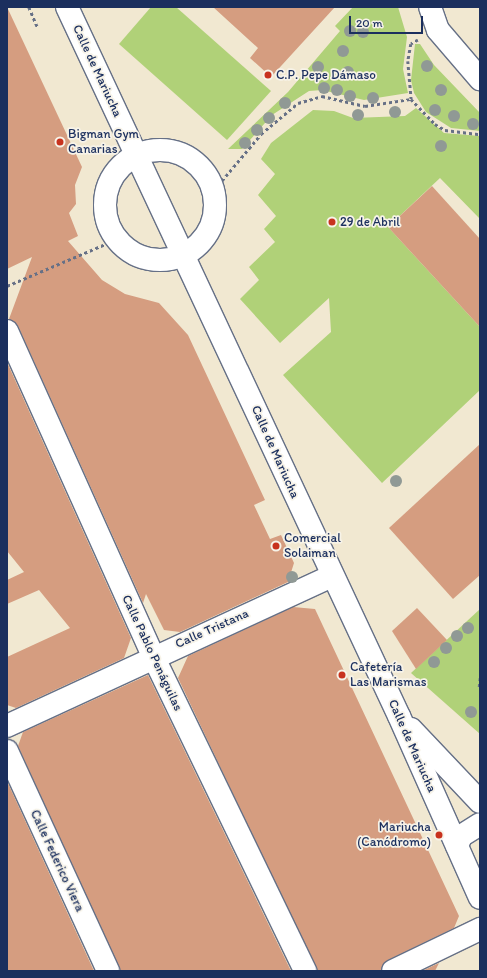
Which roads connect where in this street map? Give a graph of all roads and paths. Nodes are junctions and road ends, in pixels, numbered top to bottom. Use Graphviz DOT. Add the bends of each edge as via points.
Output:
graph roads {
  1 [pos="29,7"];
  2 [pos="67,7"];
  3 [pos="430,7"];
  4 [pos="38,28"];
  5 [pos="411,44"];
  6 [pos="476,67"];
  7 [pos="411,99"];
  8 [pos="480,134"];
  9 [pos="137,154"];
  10 [pos="214,190"];
  11 [pos="117,239"];
  12 [pos="185,256"];
  13 [pos="7,286"];
  14 [pos="7,331"];
  15 [pos="331,576"];
  16 [pos="152,656"];
  17 [pos="480,677"];
  18 [pos="479,687"];
  19 [pos="399,716"];
  20 [pos="7,726"];
  21 [pos="7,751"];
  22 [pos="480,802"];
  23 [pos="480,824"];
  24 [pos="457,846"];
  25 [pos="480,898"];
  26 [pos="480,930"];
  27 [pos="108,971"];
  28 [pos="305,971"];
  29 [pos="393,971"];
  1 -- 4 [label="path"];
  2 -- 9 [label="street, Calle de Mariucha"];
  3 -- 6 [label="street" via="438,30"];
  5 -- 7 [label="path" via="407,70"];
  7 -- 8 [label="path" via="435,124 446,130"];
  7 -- 10 [label="path" via="365,106 322,96 298,103 261,134"];
  9 -- 10 [label="street" via="169,151 192,159 206,173"];
  9 -- 11 [label="street" via="123,164 106,194 105,212"];
  9 -- 12 [label="street, Calle de Mariucha"];
  10 -- 12 [label="street" via="216,210 211,228 200,244"];
  11 -- 12 [label="street" via="134,254 150,260"];
  11 -- 13 [label="path"];
  12 -- 15 [label="street, Calle de Mariucha"];
  14 -- 16 [label="street, Calle Pablo Penáguilas"];
  15 -- 16 [label="street, Calle Tristana"];
  15 -- 19 [label="street, Calle de Mariucha"];
  16 -- 20 [label="street, Calle Tristana"];
  16 -- 28 [label="street, Calle Pablo Penáguilas"];
  17 -- 18 [label="path"];
  19 -- 22 [label="street"];
  19 -- 24 [label="street, Calle de Mariucha"];
  21 -- 27 [label="street, Calle Federico Viera"];
  23 -- 24 [label="street" via="461,836"];
  24 -- 25 [label="street, Calle de Mariucha"];
  26 -- 29 [label="street"];
}
